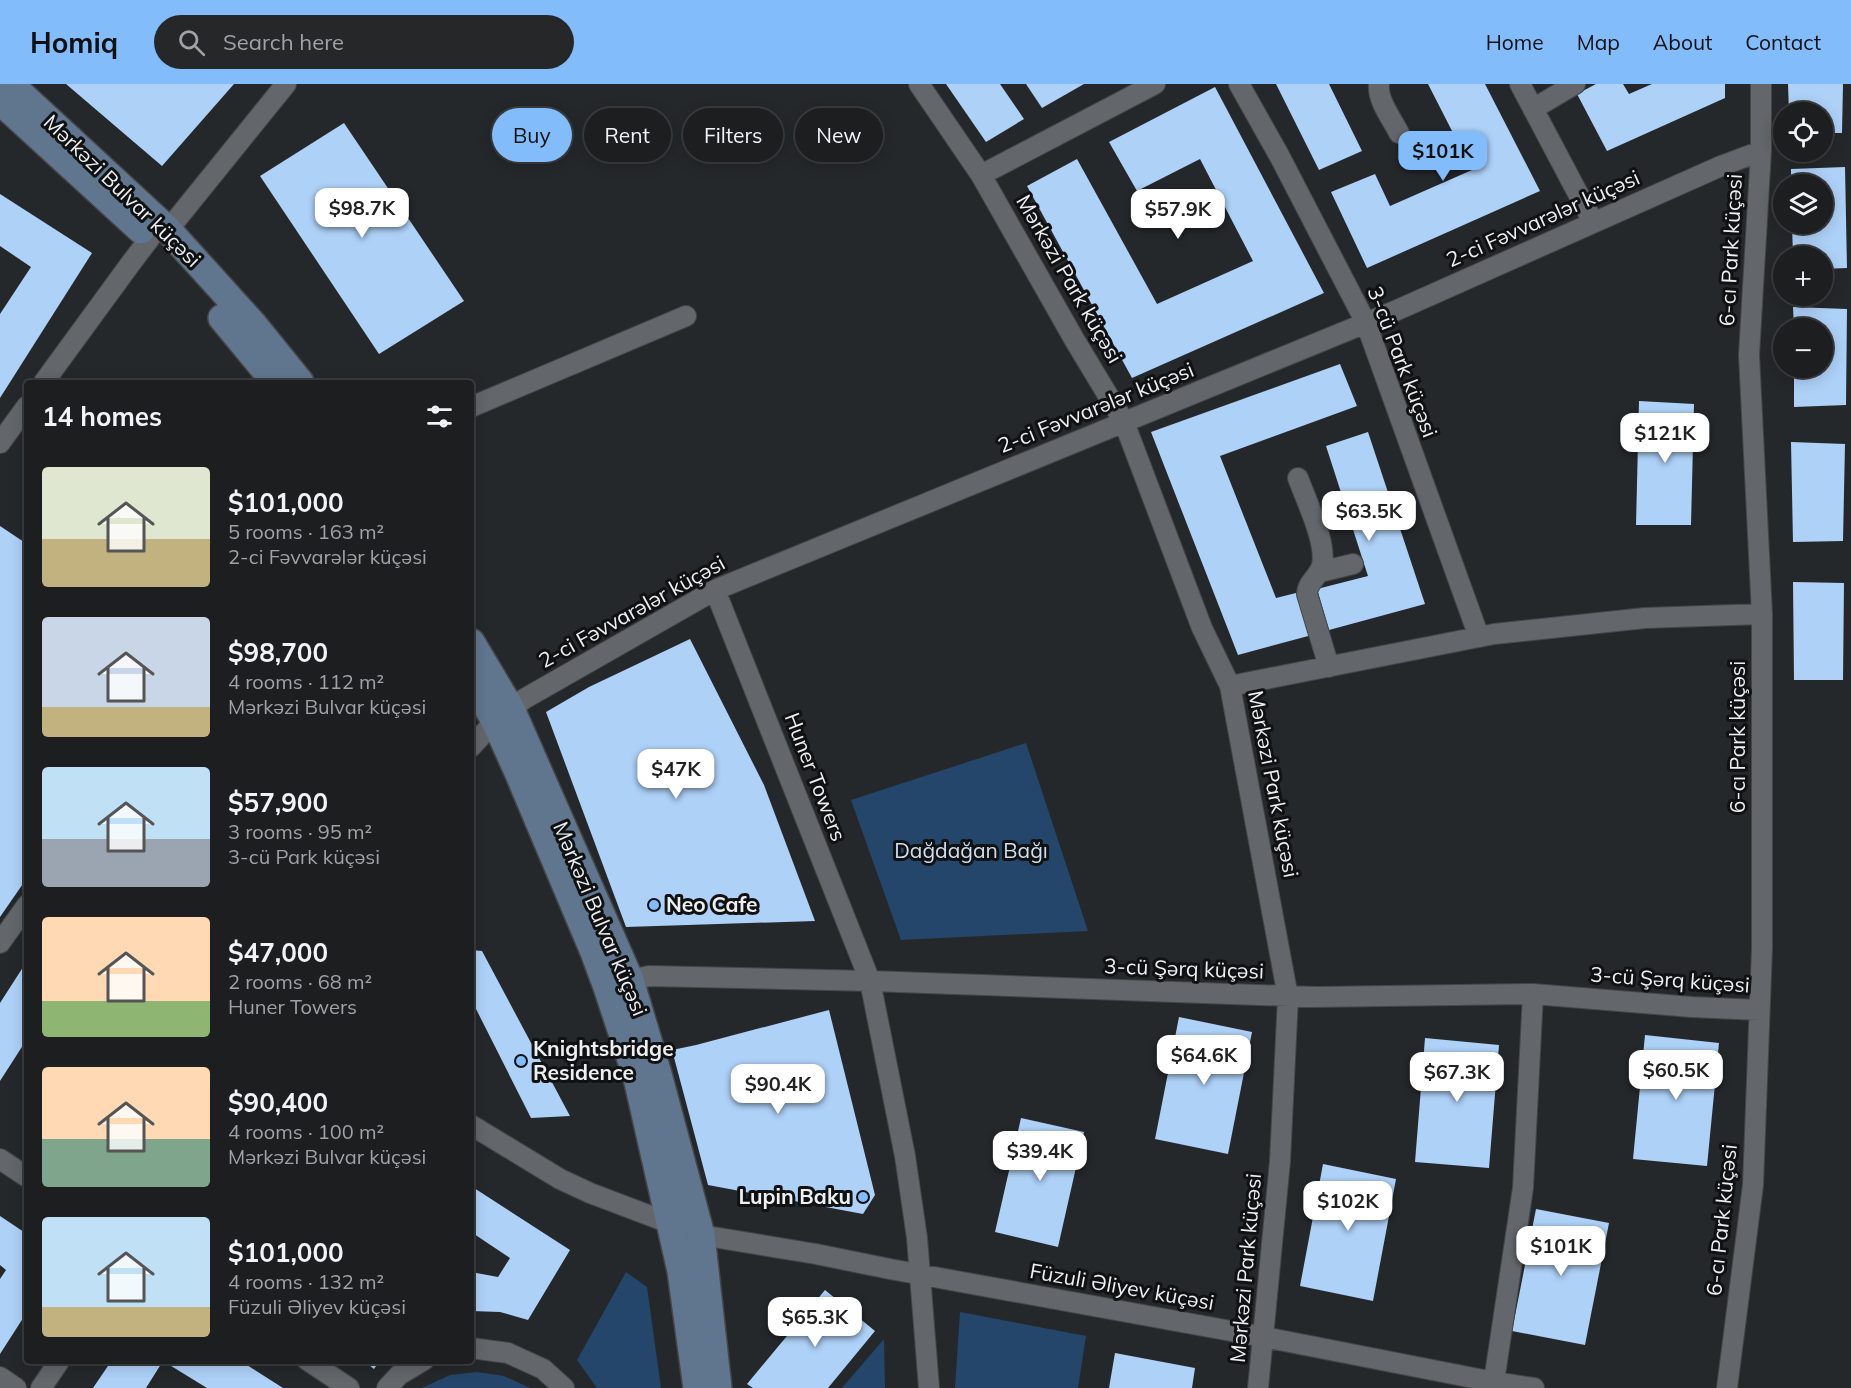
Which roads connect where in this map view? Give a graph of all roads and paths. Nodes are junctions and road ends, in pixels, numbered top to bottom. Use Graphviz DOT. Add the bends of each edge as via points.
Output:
graph roads {
  1 [pos="10,84"];
  2 [pos="285,84"];
  3 [pos="918,84"];
  4 [pos="1155,84"];
  5 [pos="1239,84"];
  6 [pos="1379,84"];
  7 [pos="1520,84"];
  8 [pos="1575,84"];
  9 [pos="1761,84"];
  10 [pos="0,101"];
  11 [pos="1533,109"];
  12 [pos="1399,133"];
  13 [pos="1761,151"];
  14 [pos="981,175"];
  15 [pos="1593,222"];
  16 [pos="159,234"];
  17 [pos="686,316"];
  18 [pos="1366,323"];
  19 [pos="45,380"];
  20 [pos="273,380"];
  21 [pos="298,380"];
  22 [pos="474,406"];
  23 [pos="24,410"];
  24 [pos="1124,422"];
  25 [pos="0,443"];
  26 [pos="1298,478"];
  27 [pos="1353,564"];
  28 [pos="1320,572"];
  29 [pos="715,590"];
  30 [pos="1762,614"];
  31 [pos="1479,637"];
  32 [pos="474,649"];
  33 [pos="1329,667"];
  34 [pos="474,682"];
  35 [pos="1230,686"];
  36 [pos="503,715"];
  37 [pos="474,744"];
  38 [pos="24,909"];
  39 [pos="0,943"];
  40 [pos="870,981"];
  41 [pos="619,983"];
  42 [pos="1533,994"];
  43 [pos="1288,997"];
  44 [pos="1759,1010"];
  45 [pos="474,1127"];
  46 [pos="0,1159"];
  47 [pos="24,1175"];
  48 [pos="669,1222"];
  49 [pos="701,1235"];
  50 [pos="921,1275"];
  51 [pos="1264,1337"];
  52 [pos="474,1348"];
  53 [pos="57,1364"];
  54 [pos="313,1364"];
  55 [pos="417,1364"];
  56 [pos="0,1377"];
  57 [pos="1493,1385"];
  58 [pos="16,1388"];
  59 [pos="41,1388"];
  60 [pos="349,1388"];
  61 [pos="387,1388"];
  62 [pos="564,1388"];
  63 [pos="697,1388"];
  64 [pos="718,1388"];
  65 [pos="929,1388"];
  66 [pos="1258,1388"];
  67 [pos="1534,1388"];
  68 [pos="1727,1388"];
  1 -- 16 [label="street, Mərkəzi Bulvar küçəsi"];
  2 -- 16 [label="street"];
  3 -- 14 [label="street, Mərkəzi Park küçəsi"];
  4 -- 14 [label="street"];
  5 -- 18 [label="street, 3-cü Park küçəsi"];
  6 -- 12 [label="street" via="1378,90"];
  7 -- 11 [label="street"];
  8 -- 11 [label="street"];
  9 -- 13 [label="street, 6-cı Park küçəsi"];
  10 -- 16 [label="street, Mərkəzi Bulvar küçəsi"];
  11 -- 15 [label="street"];
  13 -- 15 [label="street, 2-ci Fəvvarələr küçəsi"];
  13 -- 30 [label="street, 6-cı Park küçəsi" via="1749,355"];
  14 -- 24 [label="street, Mərkəzi Park küçəsi"];
  15 -- 18 [label="street, 2-ci Fəvvarələr küçəsi"];
  16 -- 19 [label="street" via="131,263"];
  16 -- 20 [label="street, Mərkəzi Bulvar küçəsi"];
  16 -- 21 [label="street, Mərkəzi Bulvar küçəsi" via="253,324"];
  17 -- 22 [label="street"];
  18 -- 24 [label="street, 2-ci Fəvvarələr küçəsi"];
  18 -- 31 [label="street, 3-cü Park küçəsi"];
  23 -- 25 [label="street"];
  24 -- 29 [label="street, 2-ci Fəvvarələr küçəsi"];
  24 -- 35 [label="street, Mərkəzi Park küçəsi" via="1202,628"];
  26 -- 28 [label="street" via="1320,540"];
  27 -- 28 [label="street"];
  28 -- 33 [label="street" via="1309,584 1307,594"];
  29 -- 36 [label="street, 2-ci Fəvvarələr küçəsi" via="524,699"];
  29 -- 40 [label="street, Huner Towers"];
  30 -- 31 [label="street" via="1645,618"];
  30 -- 44 [label="street, 6-cı Park küçəsi"];
  31 -- 33 [label="street"];
  32 -- 36 [label="street, Mərkəzi Bulvar küçəsi"];
  33 -- 35 [label="street"];
  34 -- 36 [label="street, Mərkəzi Bulvar küçəsi"];
  35 -- 43 [label="street, Mərkəzi Park küçəsi"];
  36 -- 37 [label="street, 2-ci Fəvvarələr küçəsi"];
  36 -- 41 [label="street, Mərkəzi Bulvar küçəsi"];
  38 -- 39 [label="street"];
  40 -- 41 [label="street, 3-cü Şərq küçəsi" via="649,976"];
  40 -- 43 [label="street, 3-cü Şərq küçəsi"];
  40 -- 50 [label="street, Huner Towers" via="905,1156"];
  41 -- 48 [label="street, Mərkəzi Bulvar küçəsi"];
  41 -- 49 [label="street, Mərkəzi Bulvar küçəsi" via="649,1045"];
  42 -- 43 [label="street, 3-cü Şərq küçəsi"];
  42 -- 44 [label="street, 3-cü Şərq küçəsi"];
  42 -- 57 [label="street" via="1523,1188"];
  43 -- 51 [label="street, Mərkəzi Park küçəsi" via="1280,1161"];
  44 -- 68 [label="street, 6-cı Park küçəsi" via="1753,1185"];
  45 -- 48 [label="street, Füzuli Əliyev küçəsi" via="560,1179"];
  46 -- 47 [label="street"];
  48 -- 49 [label="street, Füzuli Əliyev küçəsi"];
  48 -- 63 [label="street, Mərkəzi Bulvar küçəsi" via="681,1271"];
  49 -- 50 [label="street, Füzuli Əliyev küçəsi"];
  49 -- 64 [label="street, Mərkəzi Bulvar küçəsi"];
  50 -- 51 [label="street, Füzuli Əliyev küçəsi"];
  50 -- 65 [label="street, Huner Towers"];
  51 -- 57 [label="street, Füzuli Əliyev küçəsi"];
  51 -- 66 [label="street, Mərkəzi Park küçəsi"];
  52 -- 62 [label="street" via="508,1353 543,1369"];
  53 -- 59 [label="street"];
  54 -- 60 [label="street"];
  55 -- 61 [label="street"];
  56 -- 58 [label="street"];
  57 -- 67 [label="street, Füzuli Əliyev küçəsi"];
}
